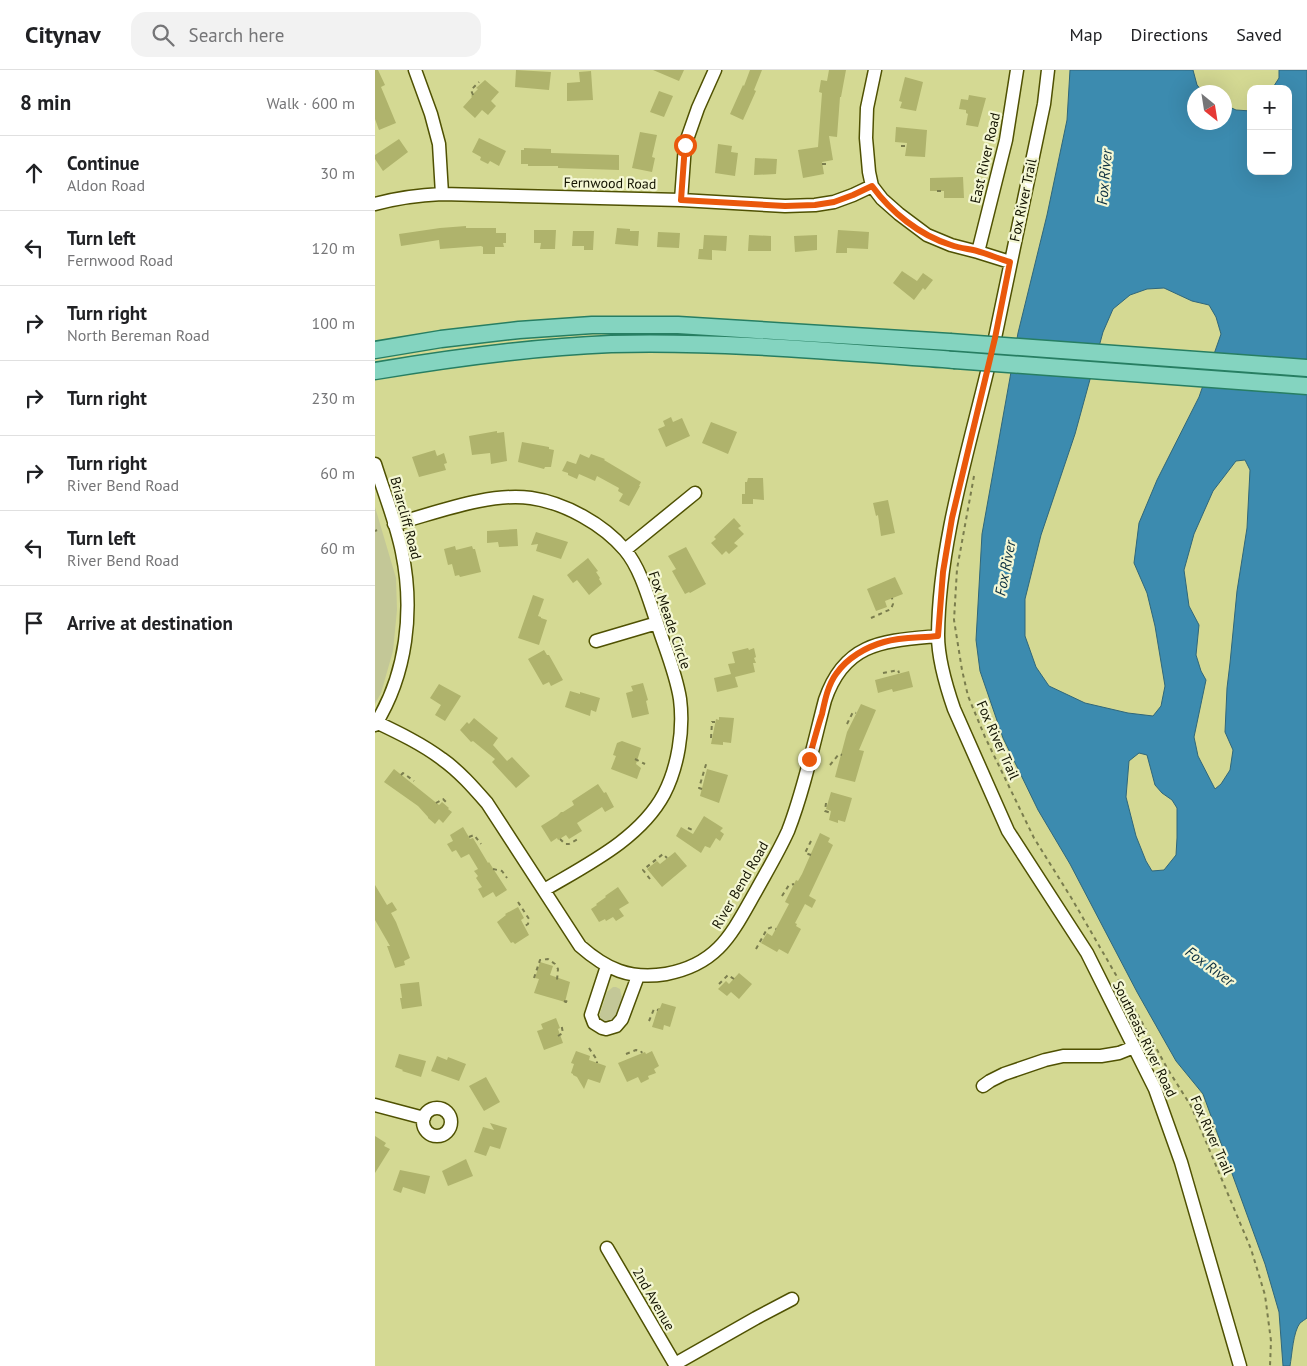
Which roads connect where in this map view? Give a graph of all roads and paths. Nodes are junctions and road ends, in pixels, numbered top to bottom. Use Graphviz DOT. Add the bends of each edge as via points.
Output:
graph roads {
  1 [pos="715,70"];
  2 [pos="875,70"];
  3 [pos="1017,70"];
  4 [pos="1048,70"];
  5 [pos="419,71"];
  6 [pos="479,82"];
  7 [pos="473,94"];
  8 [pos="901,146"];
  9 [pos="906,146"];
  10 [pos="822,164"];
  11 [pos="827,164"];
  12 [pos="872,186"];
  13 [pos="943,191"];
  14 [pos="937,192"];
  15 [pos="442,194"];
  16 [pos="681,200"];
  17 [pos="375,204"];
  18 [pos="978,252"];
  19 [pos="1010,262"];
  20 [pos="375,350"];
  21 [pos="1307,368"];
  22 [pos="375,371"];
  23 [pos="1307,386"];
  24 [pos="375,464"];
  25 [pos="975,473"];
  26 [pos="695,493"];
  27 [pos="394,524"];
  28 [pos="625,550"];
  29 [pos="892,598"];
  30 [pos="871,618"];
  31 [pos="657,623"];
  32 [pos="938,636"];
  33 [pos="596,641"];
  34 [pos="883,673"];
  35 [pos="899,673"];
  36 [pos="857,713"];
  37 [pos="715,722"];
  38 [pos="376,724"];
  39 [pos="847,724"];
  40 [pos="711,738"];
  41 [pos="842,754"];
  42 [pos="635,759"];
  43 [pos="707,762"];
  44 [pos="645,764"];
  45 [pos="830,765"];
  46 [pos="401,774"];
  47 [pos="414,781"];
  48 [pos="702,789"];
  49 [pos="436,802"];
  50 [pos="826,803"];
  51 [pos="448,804"];
  52 [pos="831,813"];
  53 [pos="688,828"];
  54 [pos="695,831"];
  55 [pos="469,837"];
  56 [pos="560,839"];
  57 [pos="578,839"];
  58 [pos="811,841"];
  59 [pos="481,844"];
  60 [pos="811,855"];
  61 [pos="667,858"];
  62 [pos="493,869"];
  63 [pos="507,878"];
  64 [pos="650,879"];
  65 [pos="794,884"];
  66 [pos="544,890"];
  67 [pos="782,896"];
  68 [pos="518,902"];
  69 [pos="525,926"];
  70 [pos="776,928"];
  71 [pos="756,948"];
  72 [pos="607,966"];
  73 [pos="638,976"];
  74 [pos="534,978"];
  75 [pos="734,979"];
  76 [pos="557,980"];
  77 [pos="719,984"];
  78 [pos="657,1010"];
  79 [pos="649,1021"];
  80 [pos="561,1023"];
  81 [pos="558,1036"];
  82 [pos="1133,1047"];
  83 [pos="589,1048"];
  84 [pos="642,1053"];
  85 [pos="626,1054"];
  86 [pos="597,1063"];
  87 [pos="983,1086"];
  88 [pos="375,1105"];
  89 [pos="423,1118"];
  90 [pos="607,1248"];
  91 [pos="792,1299"];
  92 [pos="676,1365"];
  93 [pos="1241,1366"];
  94 [pos="1270,1366"];
  1 -- 16 [label="street" via="685,145"];
  2 -- 12 [label="street" via="867,108 866,138"];
  3 -- 18 [label="street, East River Road" via="1006,140"];
  4 -- 19 [label="street, Southeast River Road" via="1044,104"];
  5 -- 15 [label="street" via="441,154"];
  6 -- 7 [label="path" via="471,90"];
  8 -- 9 [label="path"];
  10 -- 11 [label="path"];
  12 -- 16 [label="street, Fernwood Road" via="834,202 815,205"];
  12 -- 18 [label="street" via="882,199 927,235"];
  13 -- 14 [label="path"];
  15 -- 16 [label="street, Fernwood Road"];
  15 -- 17 [label="street, Fernwood Road"];
  18 -- 19 [label="street"];
  19 -- 32 [label="street, Southeast River Road" via="952,518 943,572"];
  20 -- 21 [label="main road, bridge" via="519,330 592,325 678,325"];
  22 -- 23 [label="main road, bridge" via="560,347 733,345"];
  24 -- 27 [label="street, Briarcliff Road"];
  25 -- 94 [label="path, Fox River Trail" via="957,569 954,620 968,696 1034,838 1191,1106 1251,1249 1265,1294 1271,1341"];
  26 -- 28 [label="street"];
  27 -- 28 [label="street, Fox Meade Circle" via="480,501 503,497 531,498 593,522"];
  27 -- 38 [label="street, Briarcliff Road" via="406,582 405,637 397,676"];
  28 -- 31 [label="street, Fox Meade Circle" via="643,582"];
  29 -- 30 [label="path" via="891,609"];
  31 -- 33 [label="street"];
  31 -- 66 [label="street, Fox Meade Circle" via="669,657 681,714 677,756 671,778 664,794 642,824 603,855"];
  32 -- 73 [label="street, River Bend Road" via="893,640 870,646 856,654 836,674 825,700 800,796 787,832 736,927 713,953 694,965 659,975"];
  32 -- 82 [label="street, Southeast River Road" via="948,692 1008,830 1087,954"];
  34 -- 35 [label="path" via="898,670"];
  36 -- 39 [label="path" via="853,712"];
  37 -- 40 [label="path" via="712,722"];
  38 -- 66 [label="street, River Bend Road" via="443,759 472,786 487,803"];
  41 -- 45 [label="path"];
  42 -- 44 [label="path"];
  43 -- 48 [label="path" via="699,788"];
  46 -- 47 [label="path"];
  49 -- 51 [label="path" via="443,799"];
  50 -- 52 [label="path" via="825,811"];
  53 -- 54 [label="path"];
  55 -- 59 [label="path" via="474,836"];
  56 -- 57 [label="path" via="565,844"];
  58 -- 60 [label="path" via="805,853"];
  61 -- 64 [label="path" via="663,854 643,870"];
  62 -- 63 [label="path" via="502,871"];
  65 -- 67 [label="path" via="787,887"];
  66 -- 72 [label="street, River Bend Road" via="580,946"];
  68 -- 69 [label="path" via="529,918"];
  70 -- 71 [label="path" via="767,929"];
  72 -- 73 [label="street, River Bend Road"];
  72 -- 73 [label="street" via="591,1015 594,1023 602,1028 614,1027 621,1021"];
  74 -- 76 [label="path" via="539,962 548,959 559,969"];
  75 -- 77 [label="path" via="727,975"];
  78 -- 79 [label="path" via="654,1009"];
  80 -- 81 [label="path" via="563,1033"];
  82 -- 87 [label="street" via="1101,1056 1063,1056 1045,1060 1004,1074"];
  82 -- 93 [label="street, Southeast River Road" via="1155,1089 1181,1162"];
  83 -- 86 [label="path"];
  84 -- 85 [label="path" via="636,1050"];
  88 -- 89 [label="street"];
  90 -- 92 [label="street, 2nd Avenue"];
  91 -- 92 [label="street"];
}
